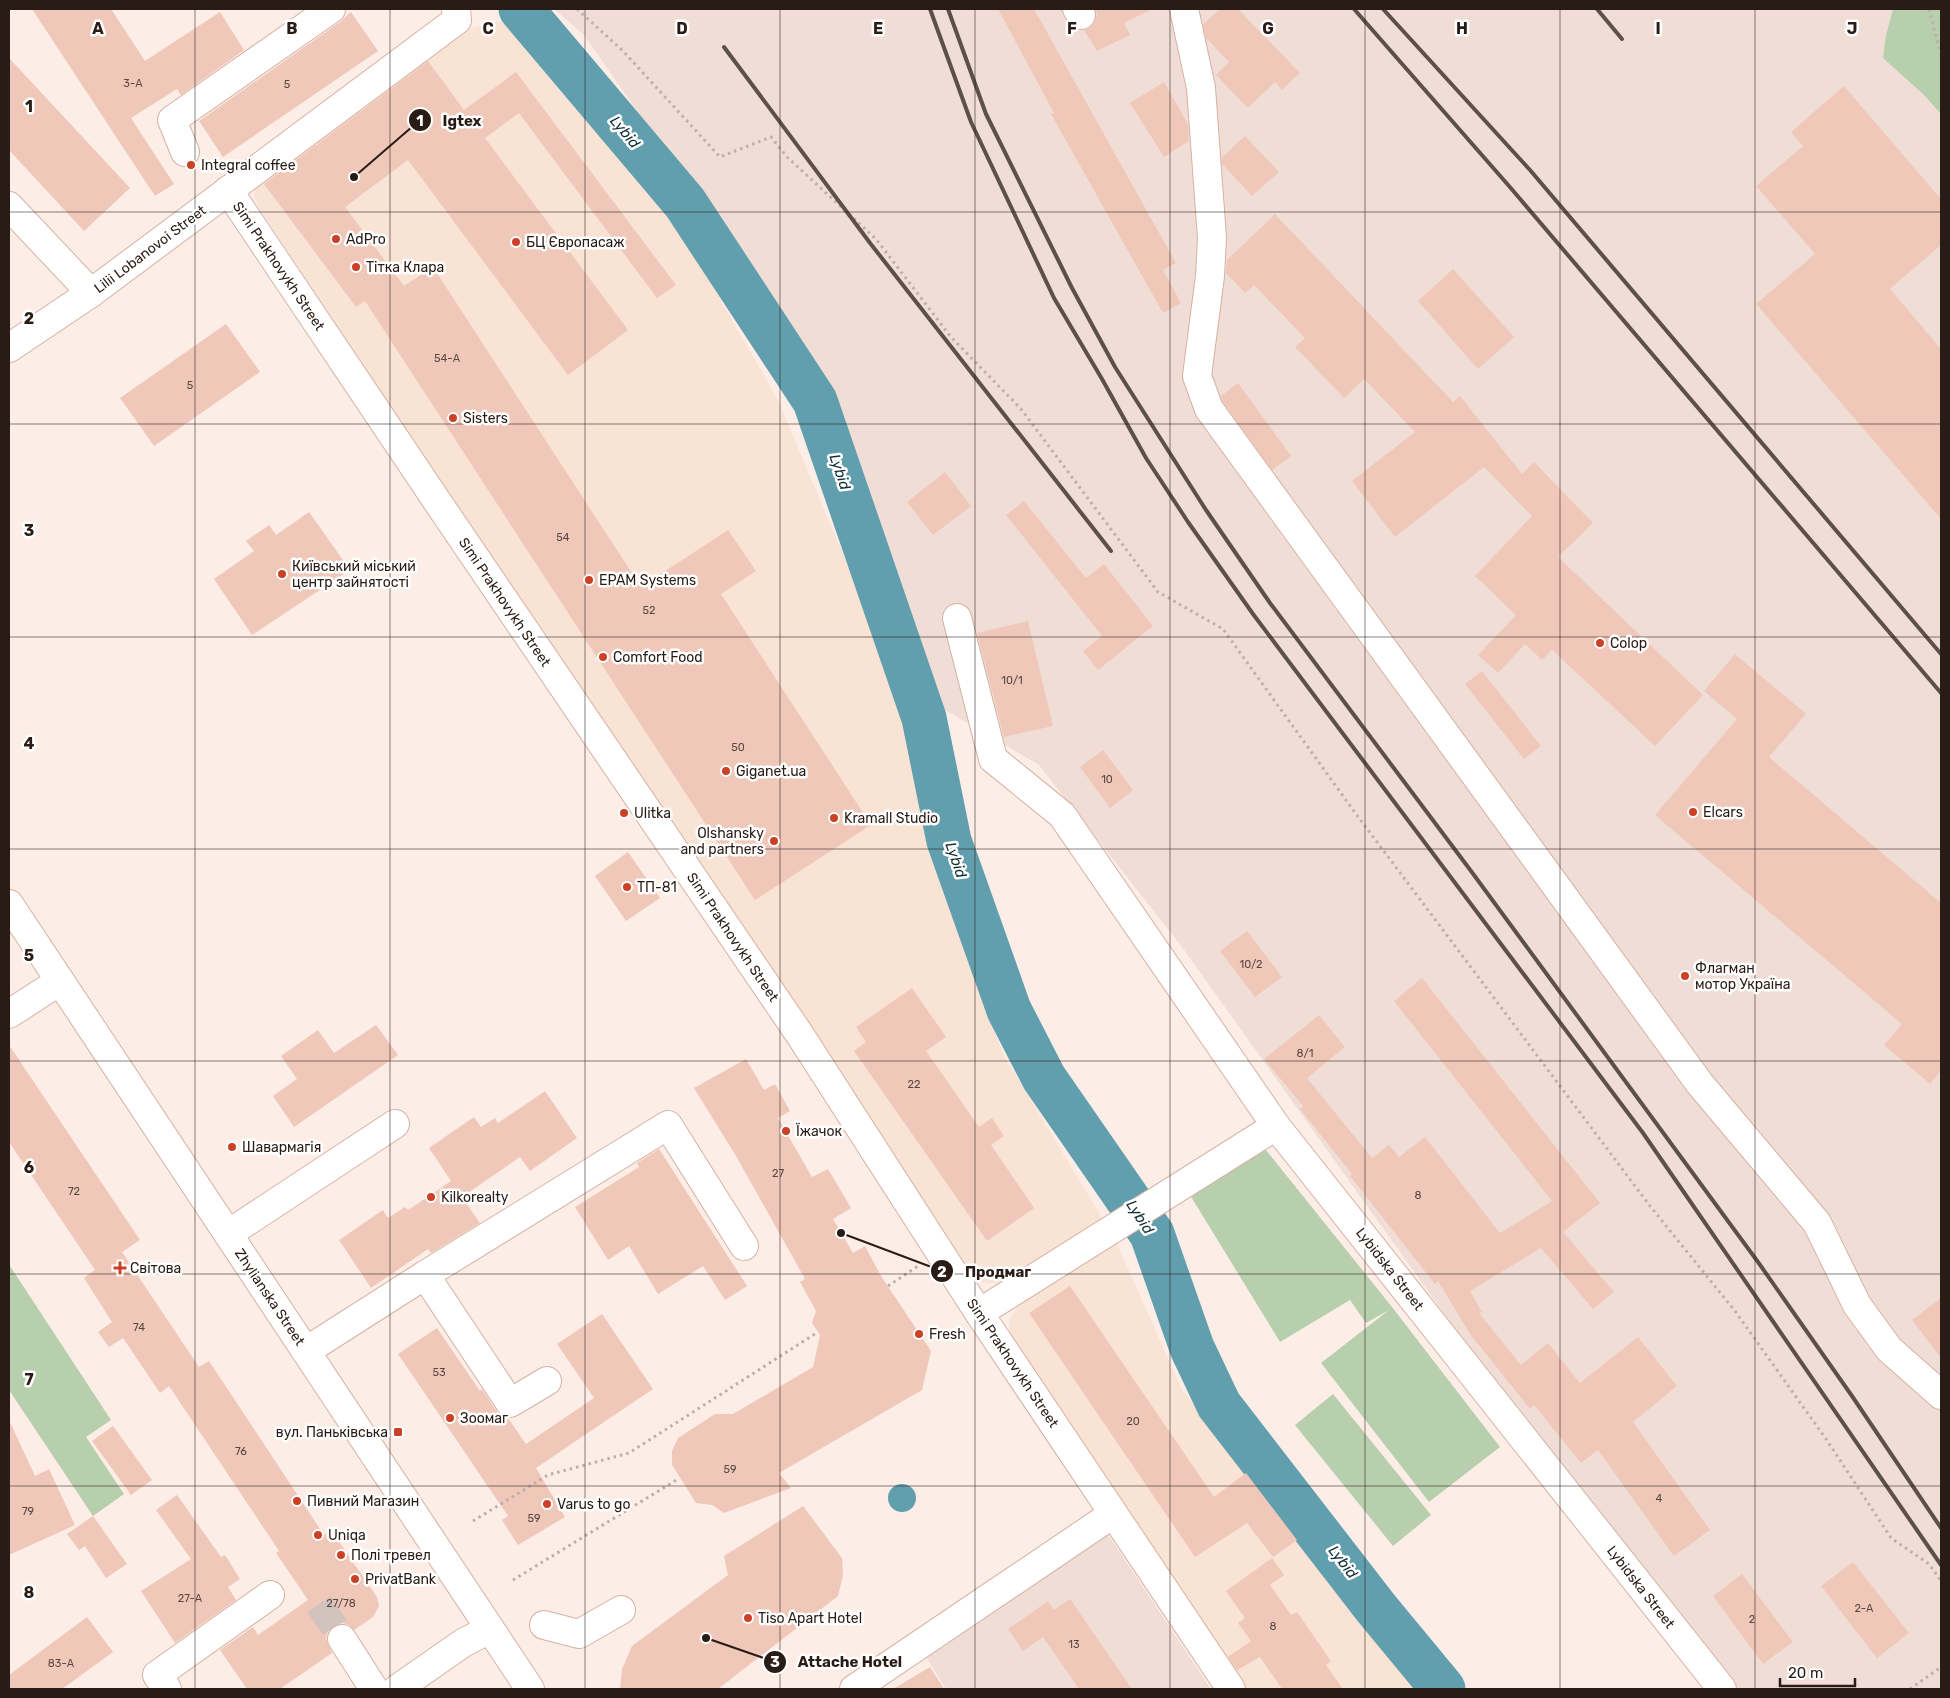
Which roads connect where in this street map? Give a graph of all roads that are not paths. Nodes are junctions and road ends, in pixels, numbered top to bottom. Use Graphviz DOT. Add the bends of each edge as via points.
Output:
graph roads {
  1 [pos="331,9"];
  2 [pos="1184,9"];
  3 [pos="457,14"];
  4 [pos="185,152"];
  5 [pos="228,190"];
  6 [pos="9,206"];
  7 [pos="91,293"];
  8 [pos="9,348"];
  9 [pos="957,618"];
  10 [pos="9,904"];
  11 [pos="60,981"];
  12 [pos="9,1014"];
  13 [pos="395,1124"];
  14 [pos="1276,1126"];
  15 [pos="228,1234"];
  16 [pos="744,1246"];
  17 [pos="425,1275"];
  18 [pos="978,1313"];
  19 [pos="306,1351"];
  20 [pos="547,1381"];
  21 [pos="1941,1395"];
  22 [pos="1113,1514"];
  23 [pos="270,1595"];
  24 [pos="621,1610"];
  25 [pos="544,1625"];
  26 [pos="490,1629"];
  27 [pos="342,1639"];
  28 [pos="167,1689"];
  29 [pos="374,1689"];
  30 [pos="396,1689"];
  31 [pos="530,1689"];
  32 [pos="854,1689"];
  33 [pos="1231,1689"];
  34 [pos="1722,1689"];
  1 -- 4 [label="street" via="172,120"];
  2 -- 21 [label="street" via="1201,88 1212,238 1196,376 1209,409 1700,1084 1817,1224 1857,1305 1889,1349"];
  3 -- 5 [label="street, Lilii Lobanovoi Street"];
  5 -- 7 [label="street, Lilii Lobanovoi Street"];
  5 -- 18 [label="street, Simi Prakhovykh Street" via="800,1035"];
  6 -- 7 [label="street"];
  7 -- 8 [label="street, Lilii Lobanovoi Street"];
  9 -- 14 [label="street, Lybidska Street" via="993,759 1062,815"];
  10 -- 11 [label="street, Zhylianska Street"];
  11 -- 12 [label="street"];
  11 -- 15 [label="street, Zhylianska Street"];
  13 -- 15 [label="street"];
  14 -- 18 [label="street"];
  14 -- 34 [label="street, Lybidska Street"];
  15 -- 19 [label="street, Zhylianska Street"];
  16 -- 17 [label="street" via="668,1125"];
  17 -- 19 [label="street"];
  17 -- 20 [label="street" via="510,1403"];
  18 -- 22 [label="street, Simi Prakhovykh Street"];
  19 -- 26 [label="street, Zhylianska Street"];
  22 -- 32 [label="street"];
  22 -- 33 [label="street, Simi Prakhovykh Street"];
  23 -- 28 [label="street" via="157,1675"];
  24 -- 25 [label="street" via="579,1634"];
  26 -- 30 [label="street" via="463,1643"];
  26 -- 31 [label="street, Zhylianska Street"];
  27 -- 29 [label="street"];
}
